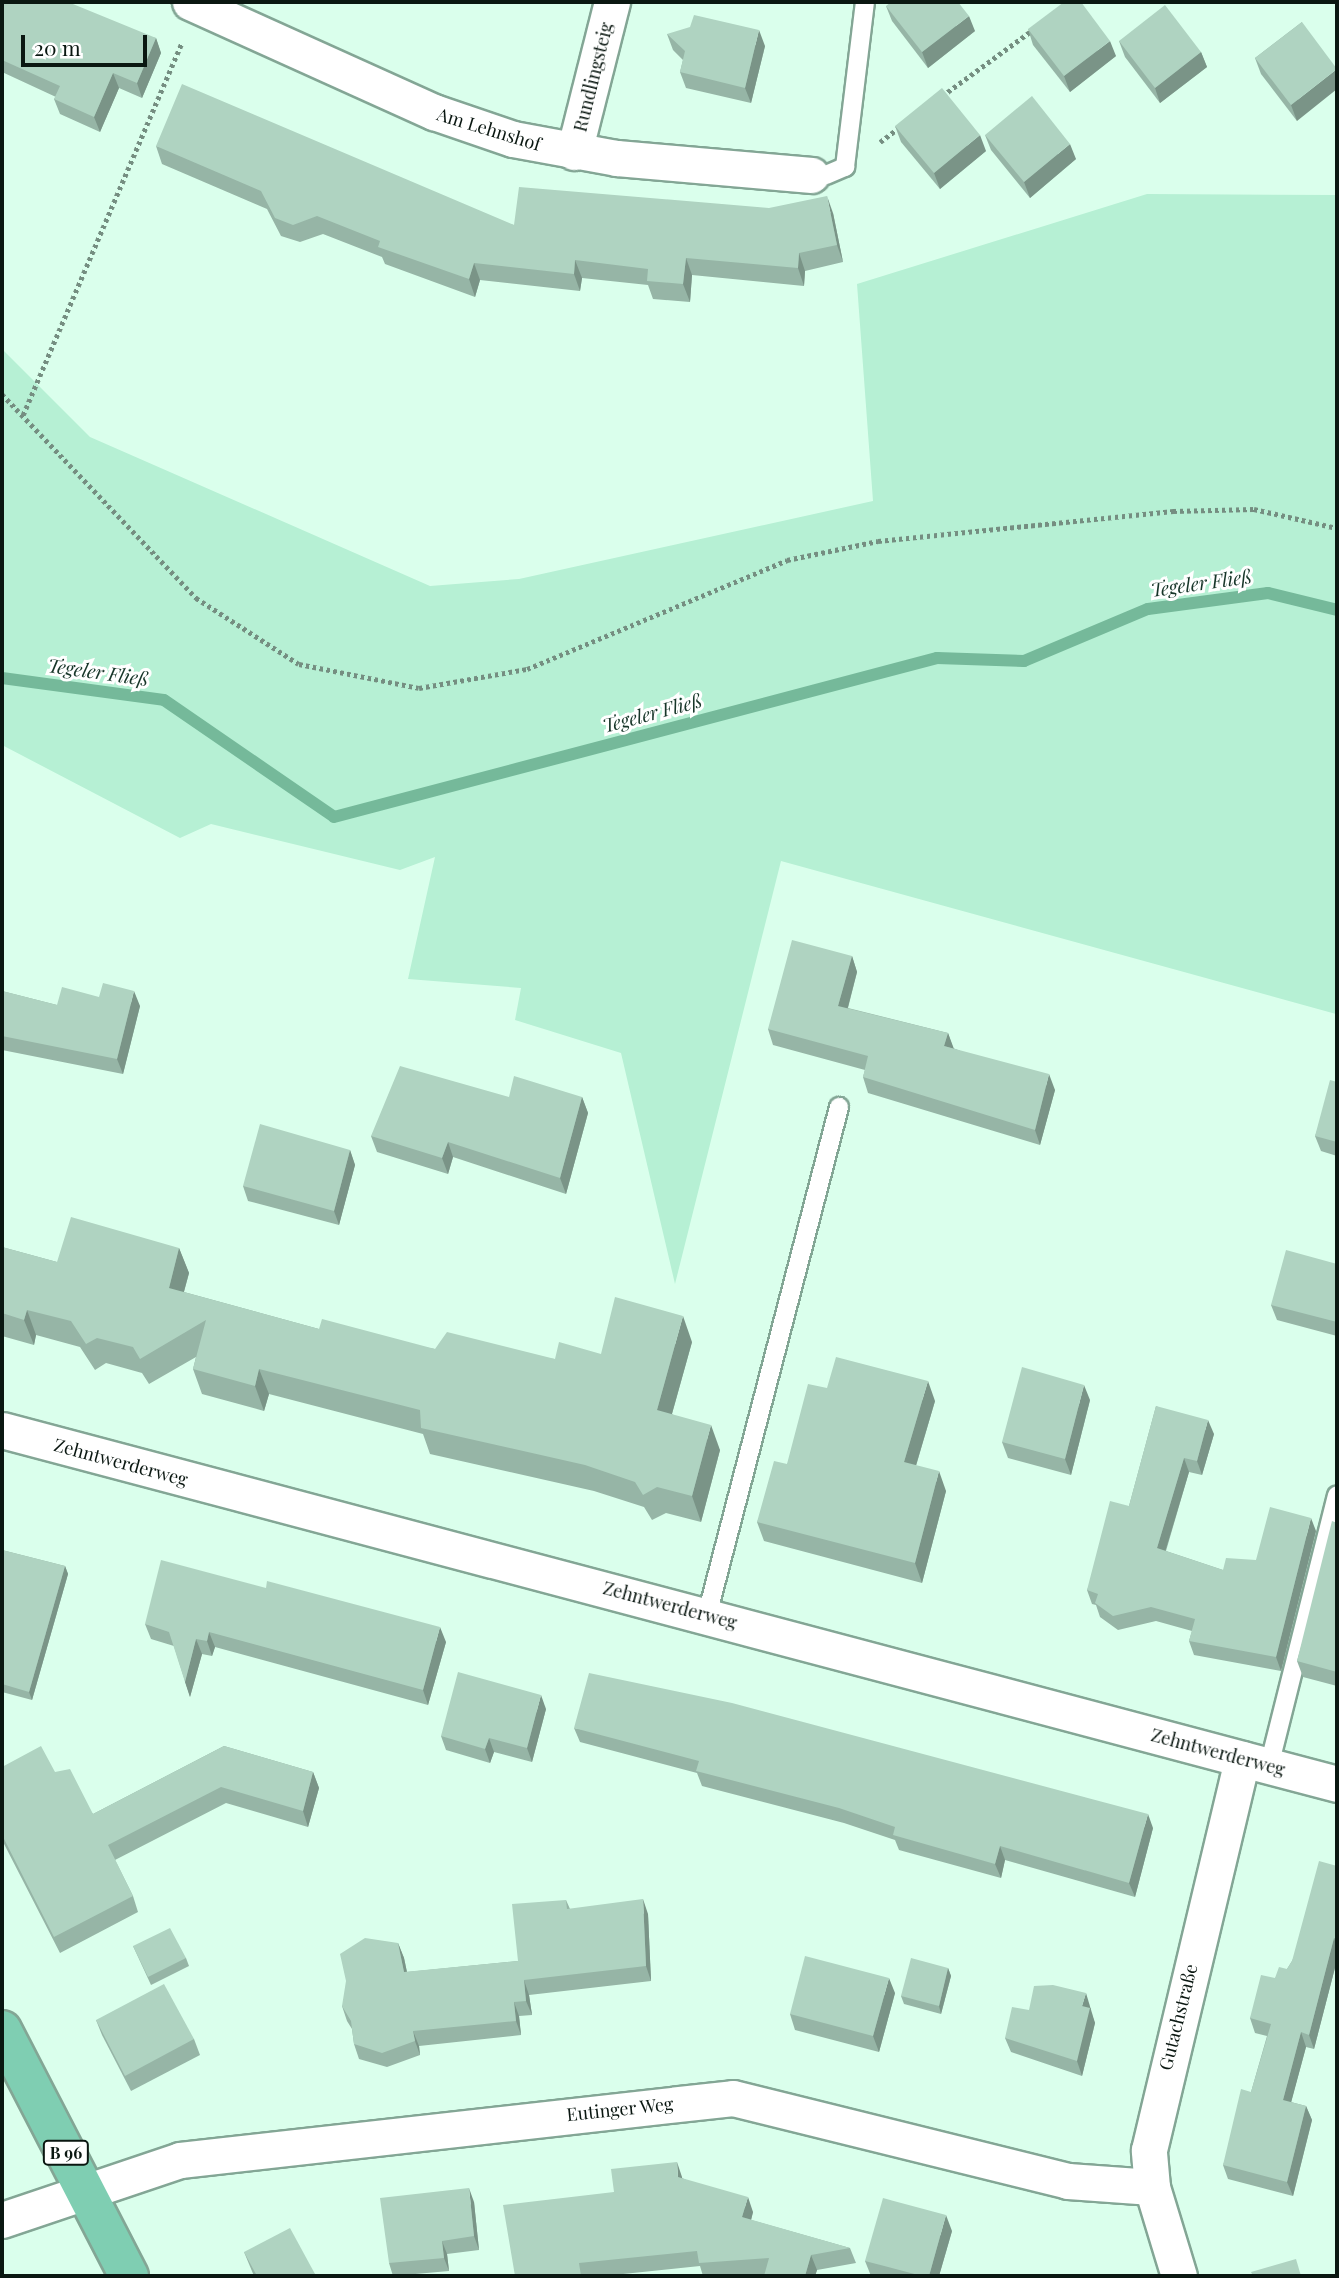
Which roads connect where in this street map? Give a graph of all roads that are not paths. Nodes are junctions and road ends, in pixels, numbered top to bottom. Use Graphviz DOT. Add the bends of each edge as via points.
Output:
graph roads {
  1 [pos="612,2"];
  2 [pos="865,2"];
  3 [pos="193,3"];
  4 [pos="574,152"];
  5 [pos="818,175"];
  6 [pos="839,1107"];
  7 [pos="2,1430"];
  8 [pos="1337,1495"];
  9 [pos="708,1615"];
  10 [pos="1255,1762"];
  11 [pos="1337,1784"];
  12 [pos="2,2030"];
  13 [pos="1152,2187"];
  14 [pos="83,2188"];
  15 [pos="2,2220"];
  16 [pos="130,2276"];
  17 [pos="1179,2276"];
  1 -- 4 [label="street, Rundlingsteig"];
  2 -- 5 [label="lane" via="845,167"];
  3 -- 4 [label="street, Am Lehnshof" via="434,112"];
  4 -- 5 [label="street, Am Lehnshof"];
  6 -- 9 [label="lane"];
  7 -- 9 [label="street, Zehntwerderweg"];
  8 -- 10 [label="lane"];
  9 -- 10 [label="street, Zehntwerderweg"];
  10 -- 11 [label="street, Zehntwerderweg"];
  10 -- 13 [label="street, Gutachstraße" via="1156,2108"];
  12 -- 14 [label="main road, B 96"];
  13 -- 14 [label="street, Eutinger Weg" via="1068,2180 733,2098 255,2149 180,2160"];
  13 -- 17 [label="street, Gutachstraße"];
  14 -- 15 [label="street, Eutinger Weg"];
  14 -- 16 [label="main road, B 96"];
}
